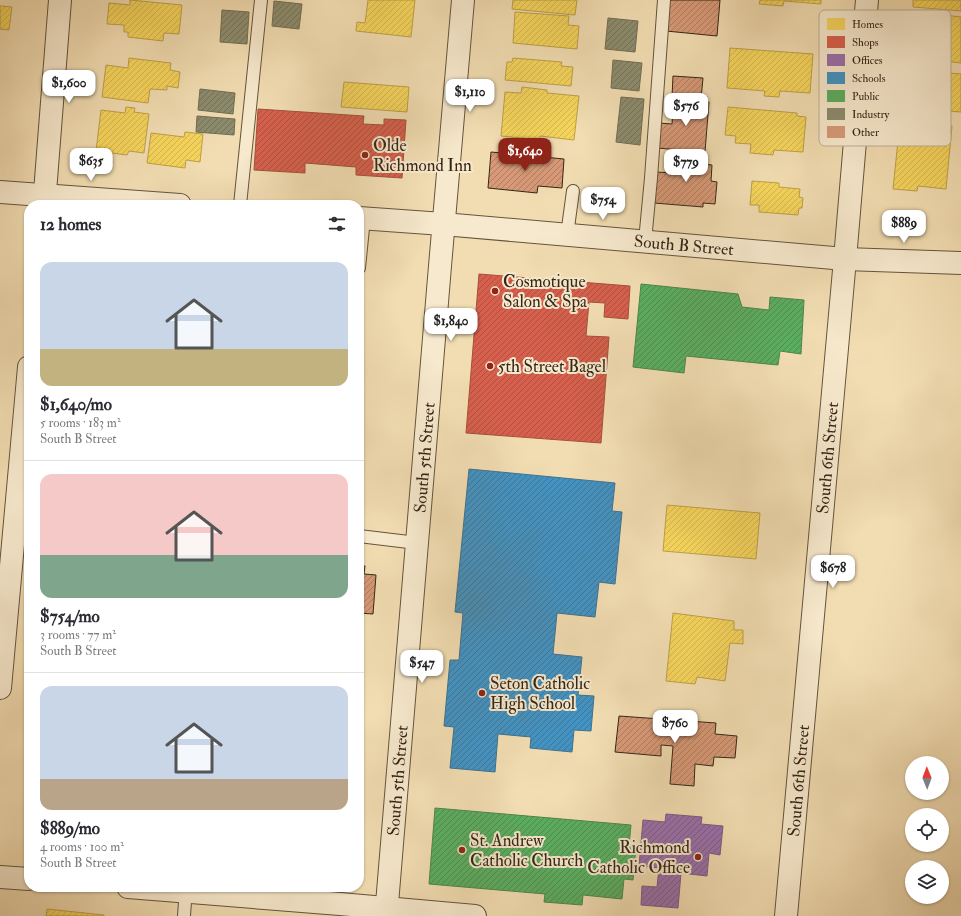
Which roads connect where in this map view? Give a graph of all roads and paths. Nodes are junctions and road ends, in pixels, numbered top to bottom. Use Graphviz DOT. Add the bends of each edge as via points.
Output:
graph roads {
  1 [pos="60,0"];
  2 [pos="261,0"];
  3 [pos="463,0"];
  4 [pos="664,0"];
  5 [pos="867,0"];
  6 [pos="866,10"];
  7 [pos="855,146"];
  8 [pos="573,191"];
  9 [pos="0,192"];
  10 [pos="44,200"];
  11 [pos="241,200"];
  12 [pos="364,218"];
  13 [pos="443,224"];
  14 [pos="567,235"];
  15 [pos="645,241"];
  16 [pos="845,259"];
  17 [pos="961,263"];
  18 [pos="24,422"];
  19 [pos="364,537"];
  20 [pos="417,542"];
  21 [pos="0,688"];
  22 [pos="0,877"];
  23 [pos="24,879"];
  24 [pos="186,892"];
  25 [pos="212,892"];
  26 [pos="386,912"];
  27 [pos="184,916"];
  28 [pos="475,916"];
  29 [pos="786,916"];
  1 -- 10 [label="street"];
  2 -- 11 [label="lane"];
  3 -- 13 [label="street, South 5th Street"];
  4 -- 15 [label="lane"];
  5 -- 6 [label="street, South 6th Street"];
  7 -- 16 [label="street, South 6th Street"];
  8 -- 14 [label="lane"];
  9 -- 10 [label="street"];
  12 -- 13 [label="street, South B Street"];
  13 -- 14 [label="street, South B Street"];
  13 -- 20 [label="street, South 5th Street"];
  14 -- 15 [label="street, South B Street"];
  15 -- 16 [label="street, South B Street"];
  16 -- 17 [label="street, South B Street"];
  16 -- 29 [label="street, South 6th Street"];
  18 -- 21 [label="street"];
  19 -- 20 [label="lane"];
  20 -- 26 [label="street, South 5th Street"];
  22 -- 23 [label="street"];
  24 -- 27 [label="lane"];
  25 -- 26 [label="street"];
  26 -- 28 [label="street"];
}
